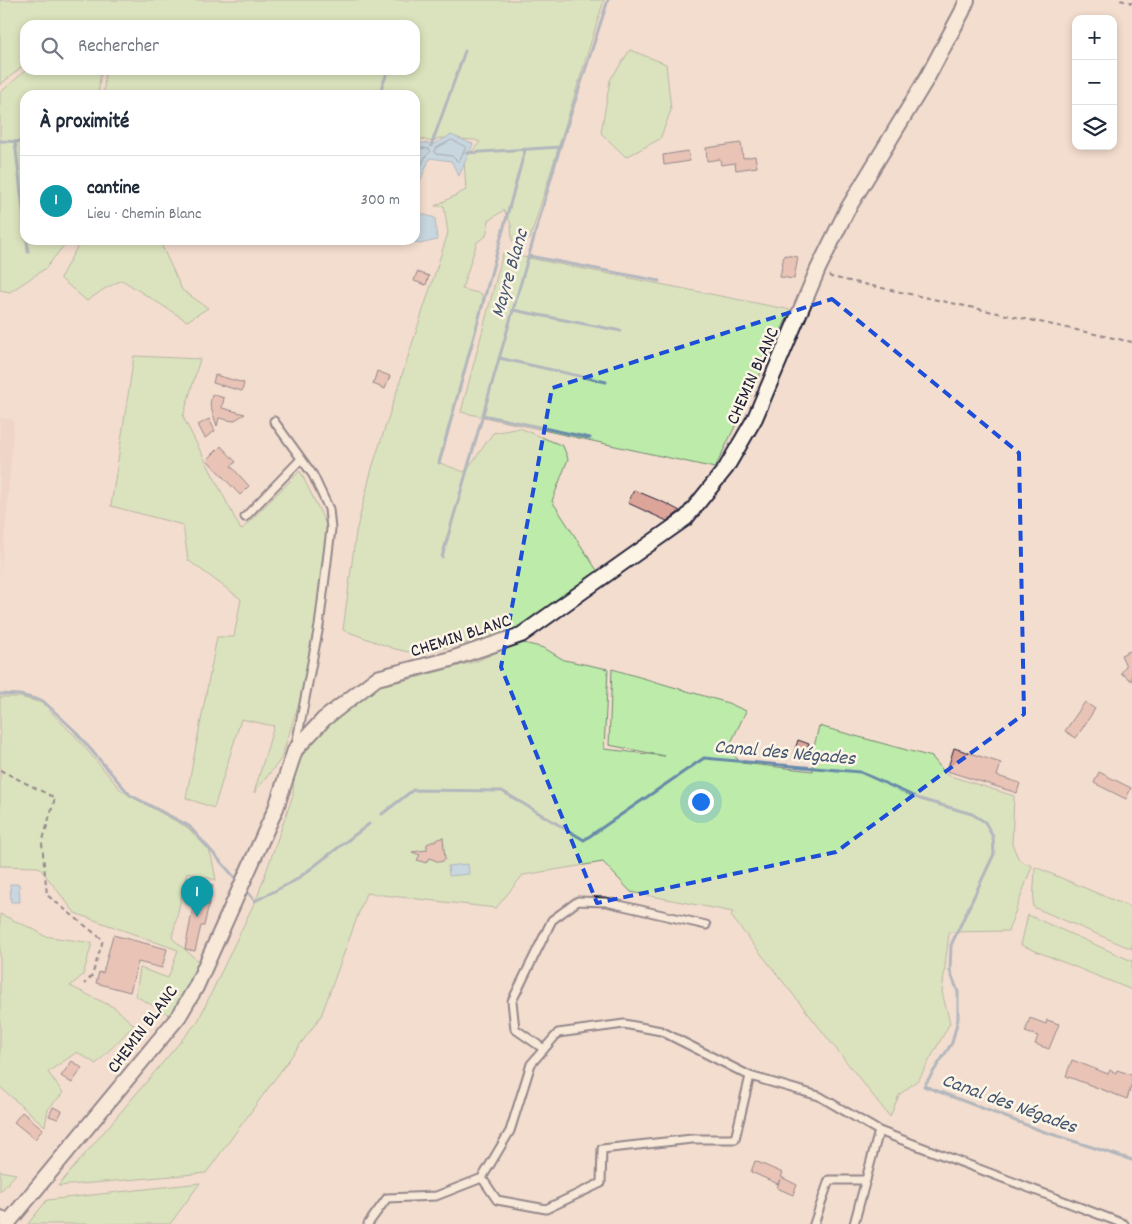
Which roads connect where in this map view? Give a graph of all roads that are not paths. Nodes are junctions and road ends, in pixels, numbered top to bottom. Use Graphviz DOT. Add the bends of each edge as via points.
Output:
graph roads {
  1 [pos="967,0"];
  2 [pos="274,421"];
  3 [pos="301,458"];
  4 [pos="245,517"];
  5 [pos="295,750"];
  6 [pos="706,925"];
  7 [pos="544,1049"];
  8 [pos="750,1076"];
  9 [pos="879,1131"];
  10 [pos="482,1178"];
  11 [pos="866,1180"];
  12 [pos="6,1219"];
  13 [pos="368,1224"];
  14 [pos="814,1224"];
  15 [pos="854,1224"];
  16 [pos="1124,1224"];
  1 -- 5 [label="street, CHEMIN BLANC" via="927,78 847,210 818,269 756,418 726,468 686,518 521,635 451,659 377,678 324,719"];
  2 -- 3 [label="lane"];
  3 -- 4 [label="lane"];
  3 -- 5 [label="lane" via="329,509 331,529 319,626"];
  5 -- 12 [label="street, CHEMIN BLANC" via="276,808 196,987 179,1016"];
  6 -- 7 [label="lane" via="606,902 578,901 552,920 512,1001 515,1029"];
  7 -- 8 [label="lane" via="558,1033 624,1024 661,1031"];
  7 -- 10 [label="lane" via="531,1064 510,1130"];
  8 -- 9 [label="lane" via="819,1096"];
  8 -- 10 [label="lane" via="735,1139 692,1139 602,1149 601,1183 546,1209 497,1200"];
  9 -- 11 [label="lane"];
  9 -- 16 [label="lane"];
  10 -- 13 [label="lane" via="436,1196 387,1198"];
  11 -- 14 [label="lane" via="829,1180"];
  11 -- 15 [label="lane"];
}
